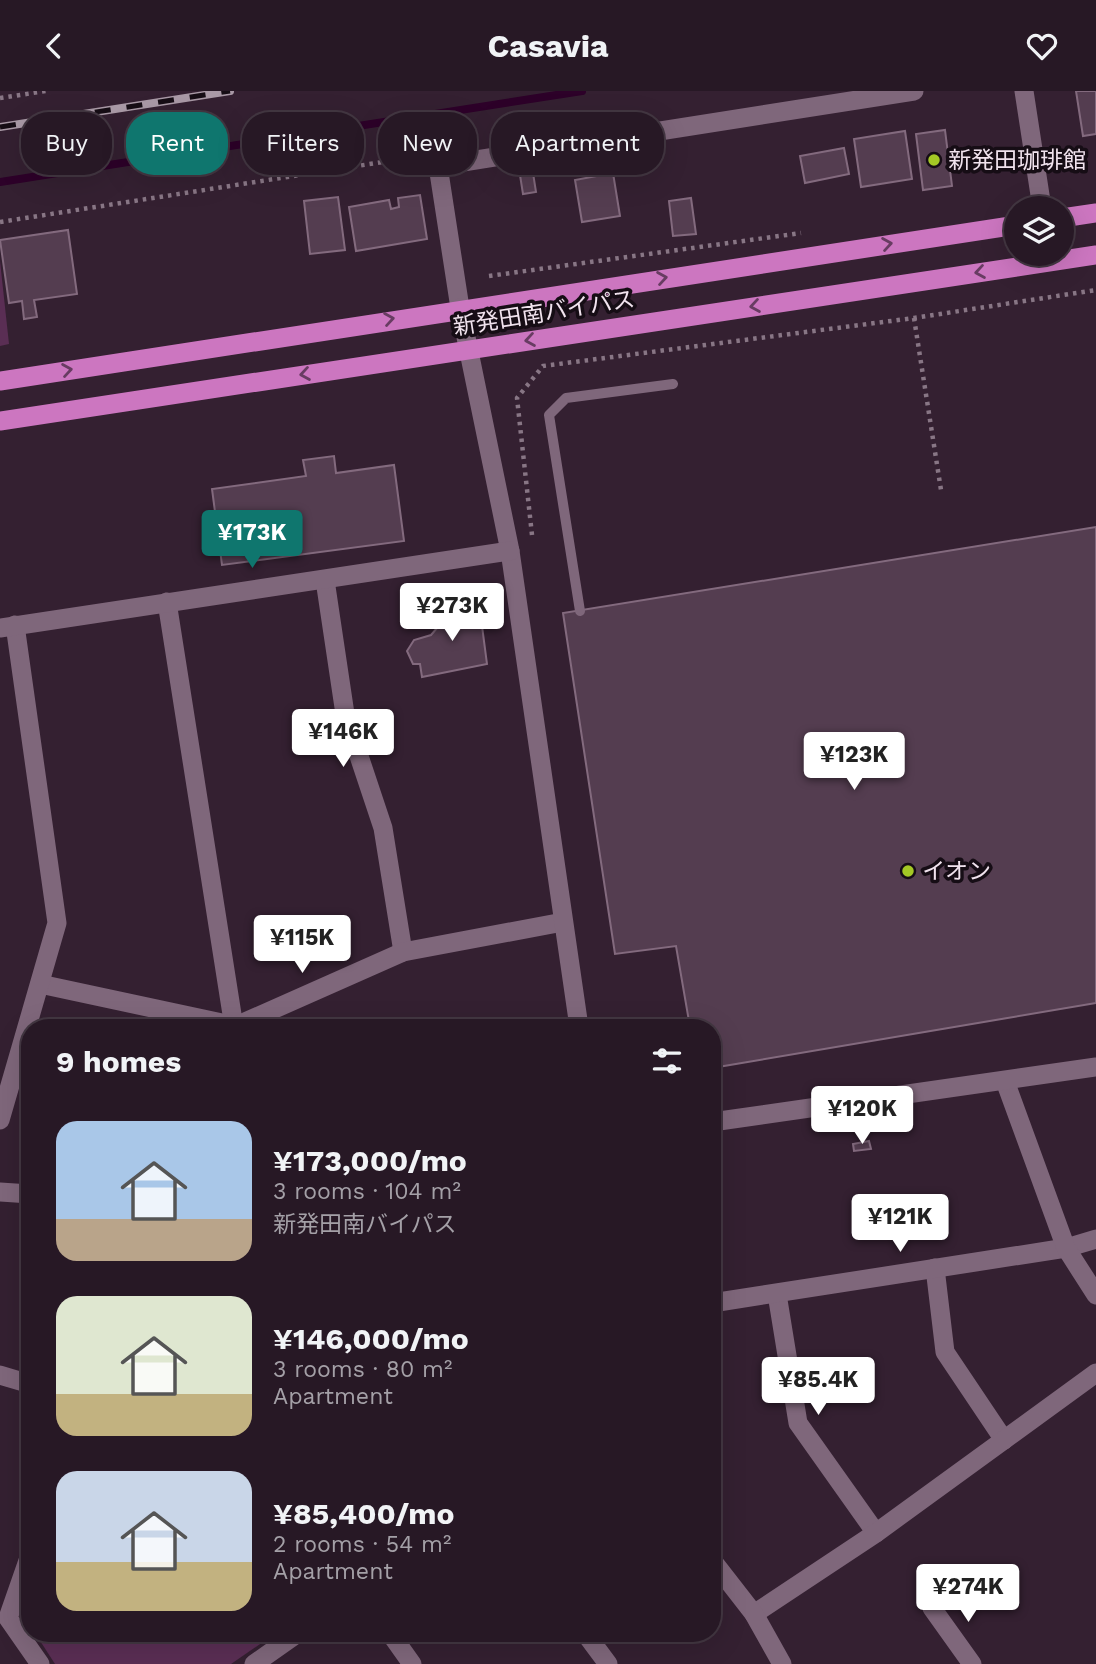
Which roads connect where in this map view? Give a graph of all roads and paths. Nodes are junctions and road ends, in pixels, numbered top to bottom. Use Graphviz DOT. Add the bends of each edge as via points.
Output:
graph roads {
  1 [pos="46,91"];
  2 [pos="914,91"];
  3 [pos="1024,91"];
  4 [pos="0,98"];
  5 [pos="1040,196"];
  6 [pos="1096,213"];
  7 [pos="1074,216"];
  8 [pos="1004,227"];
  9 [pos="806,232"];
  10 [pos="1096,255"];
  11 [pos="489,276"];
  12 [pos="1096,290"];
  13 [pos="460,308"];
  14 [pos="914,318"];
  15 [pos="467,349"];
  16 [pos="0,381"];
  17 [pos="673,384"];
  18 [pos="0,421"];
  19 [pos="941,491"];
  20 [pos="534,549"];
  21 [pos="510,551"];
  22 [pos="325,580"];
  23 [pos="167,603"];
  24 [pos="580,611"];
  25 [pos="8,627"];
  26 [pos="563,922"];
  27 [pos="403,952"];
  28 [pos="40,984"];
  29 [pos="30,1019"];
  30 [pos="202,1019"];
  31 [pos="233,1019"];
  32 [pos="250,1019"];
  33 [pos="578,1019"];
  34 [pos="21,1049"];
  35 [pos="1096,1067"];
  36 [pos="1005,1081"];
  37 [pos="0,1120"];
  38 [pos="721,1121"];
  39 [pos="0,1192"];
  40 [pos="21,1193"];
  41 [pos="1096,1239"];
  42 [pos="1066,1248"];
  43 [pos="934,1268"];
  44 [pos="777,1294"];
  45 [pos="1096,1295"];
  46 [pos="721,1302"];
  47 [pos="1096,1373"];
  48 [pos="0,1375"];
  49 [pos="21,1381"];
  50 [pos="1004,1440"];
  51 [pos="876,1533"];
  52 [pos="721,1572"];
  53 [pos="21,1581"];
  54 [pos="932,1608"];
  55 [pos="754,1614"];
  56 [pos="21,1637"];
  57 [pos="25,1642"];
  58 [pos="285,1642"];
  59 [pos="396,1642"];
  60 [pos="591,1642"];
  61 [pos="40,1664"];
  62 [pos="254,1664"];
  63 [pos="412,1664"];
  64 [pos="607,1664"];
  65 [pos="782,1664"];
  66 [pos="972,1664"];
  1 -- 4 [label="path"];
  2 -- 13 [label="street" via="438,166"];
  3 -- 5 [label="street"];
  6 -- 7 [label="highway"];
  13 -- 8 [label="highway, 新発田南バイパス, one-way"];
  9 -- 11 [label="path"];
  10 -- 15 [label="highway, 新発田南バイパス, one-way"];
  12 -- 14 [label="path"];
  13 -- 15 [label="street"];
  16 -- 13 [label="highway, 新発田南バイパス, one-way"];
  14 -- 19 [label="path"];
  14 -- 20 [label="path" via="543,366 517,398"];
  15 -- 18 [label="highway, 新発田南バイパス, one-way"];
  15 -- 21 [label="street"];
  17 -- 24 [label="lane" via="566,398 549,415"];
  21 -- 22 [label="street"];
  21 -- 26 [label="street"];
  22 -- 23 [label="street"];
  22 -- 27 [label="street" via="345,714 383,828"];
  23 -- 25 [label="street"];
  23 -- 31 [label="street"];
  25 -- 28 [label="street" via="57,923"];
  26 -- 27 [label="street"];
  26 -- 33 [label="street"];
  27 -- 32 [label="street"];
  28 -- 29 [label="street"];
  28 -- 30 [label="street"];
  34 -- 37 [label="street"];
  35 -- 36 [label="street"];
  36 -- 38 [label="street"];
  36 -- 42 [label="street"];
  39 -- 40 [label="street"];
  41 -- 42 [label="street"];
  42 -- 43 [label="street"];
  42 -- 45 [label="street"];
  43 -- 44 [label="street"];
  43 -- 50 [label="street" via="945,1352"];
  44 -- 46 [label="street"];
  44 -- 51 [label="street" via="798,1423"];
  47 -- 50 [label="street"];
  48 -- 49 [label="street"];
  50 -- 51 [label="street"];
  51 -- 55 [label="street"];
  52 -- 55 [label="street"];
  53 -- 56 [label="street" via="8,1618"];
  54 -- 66 [label="street"];
  55 -- 65 [label="street"];
  57 -- 61 [label="street"];
  58 -- 62 [label="street"];
  59 -- 63 [label="street"];
  60 -- 64 [label="street"];
}
